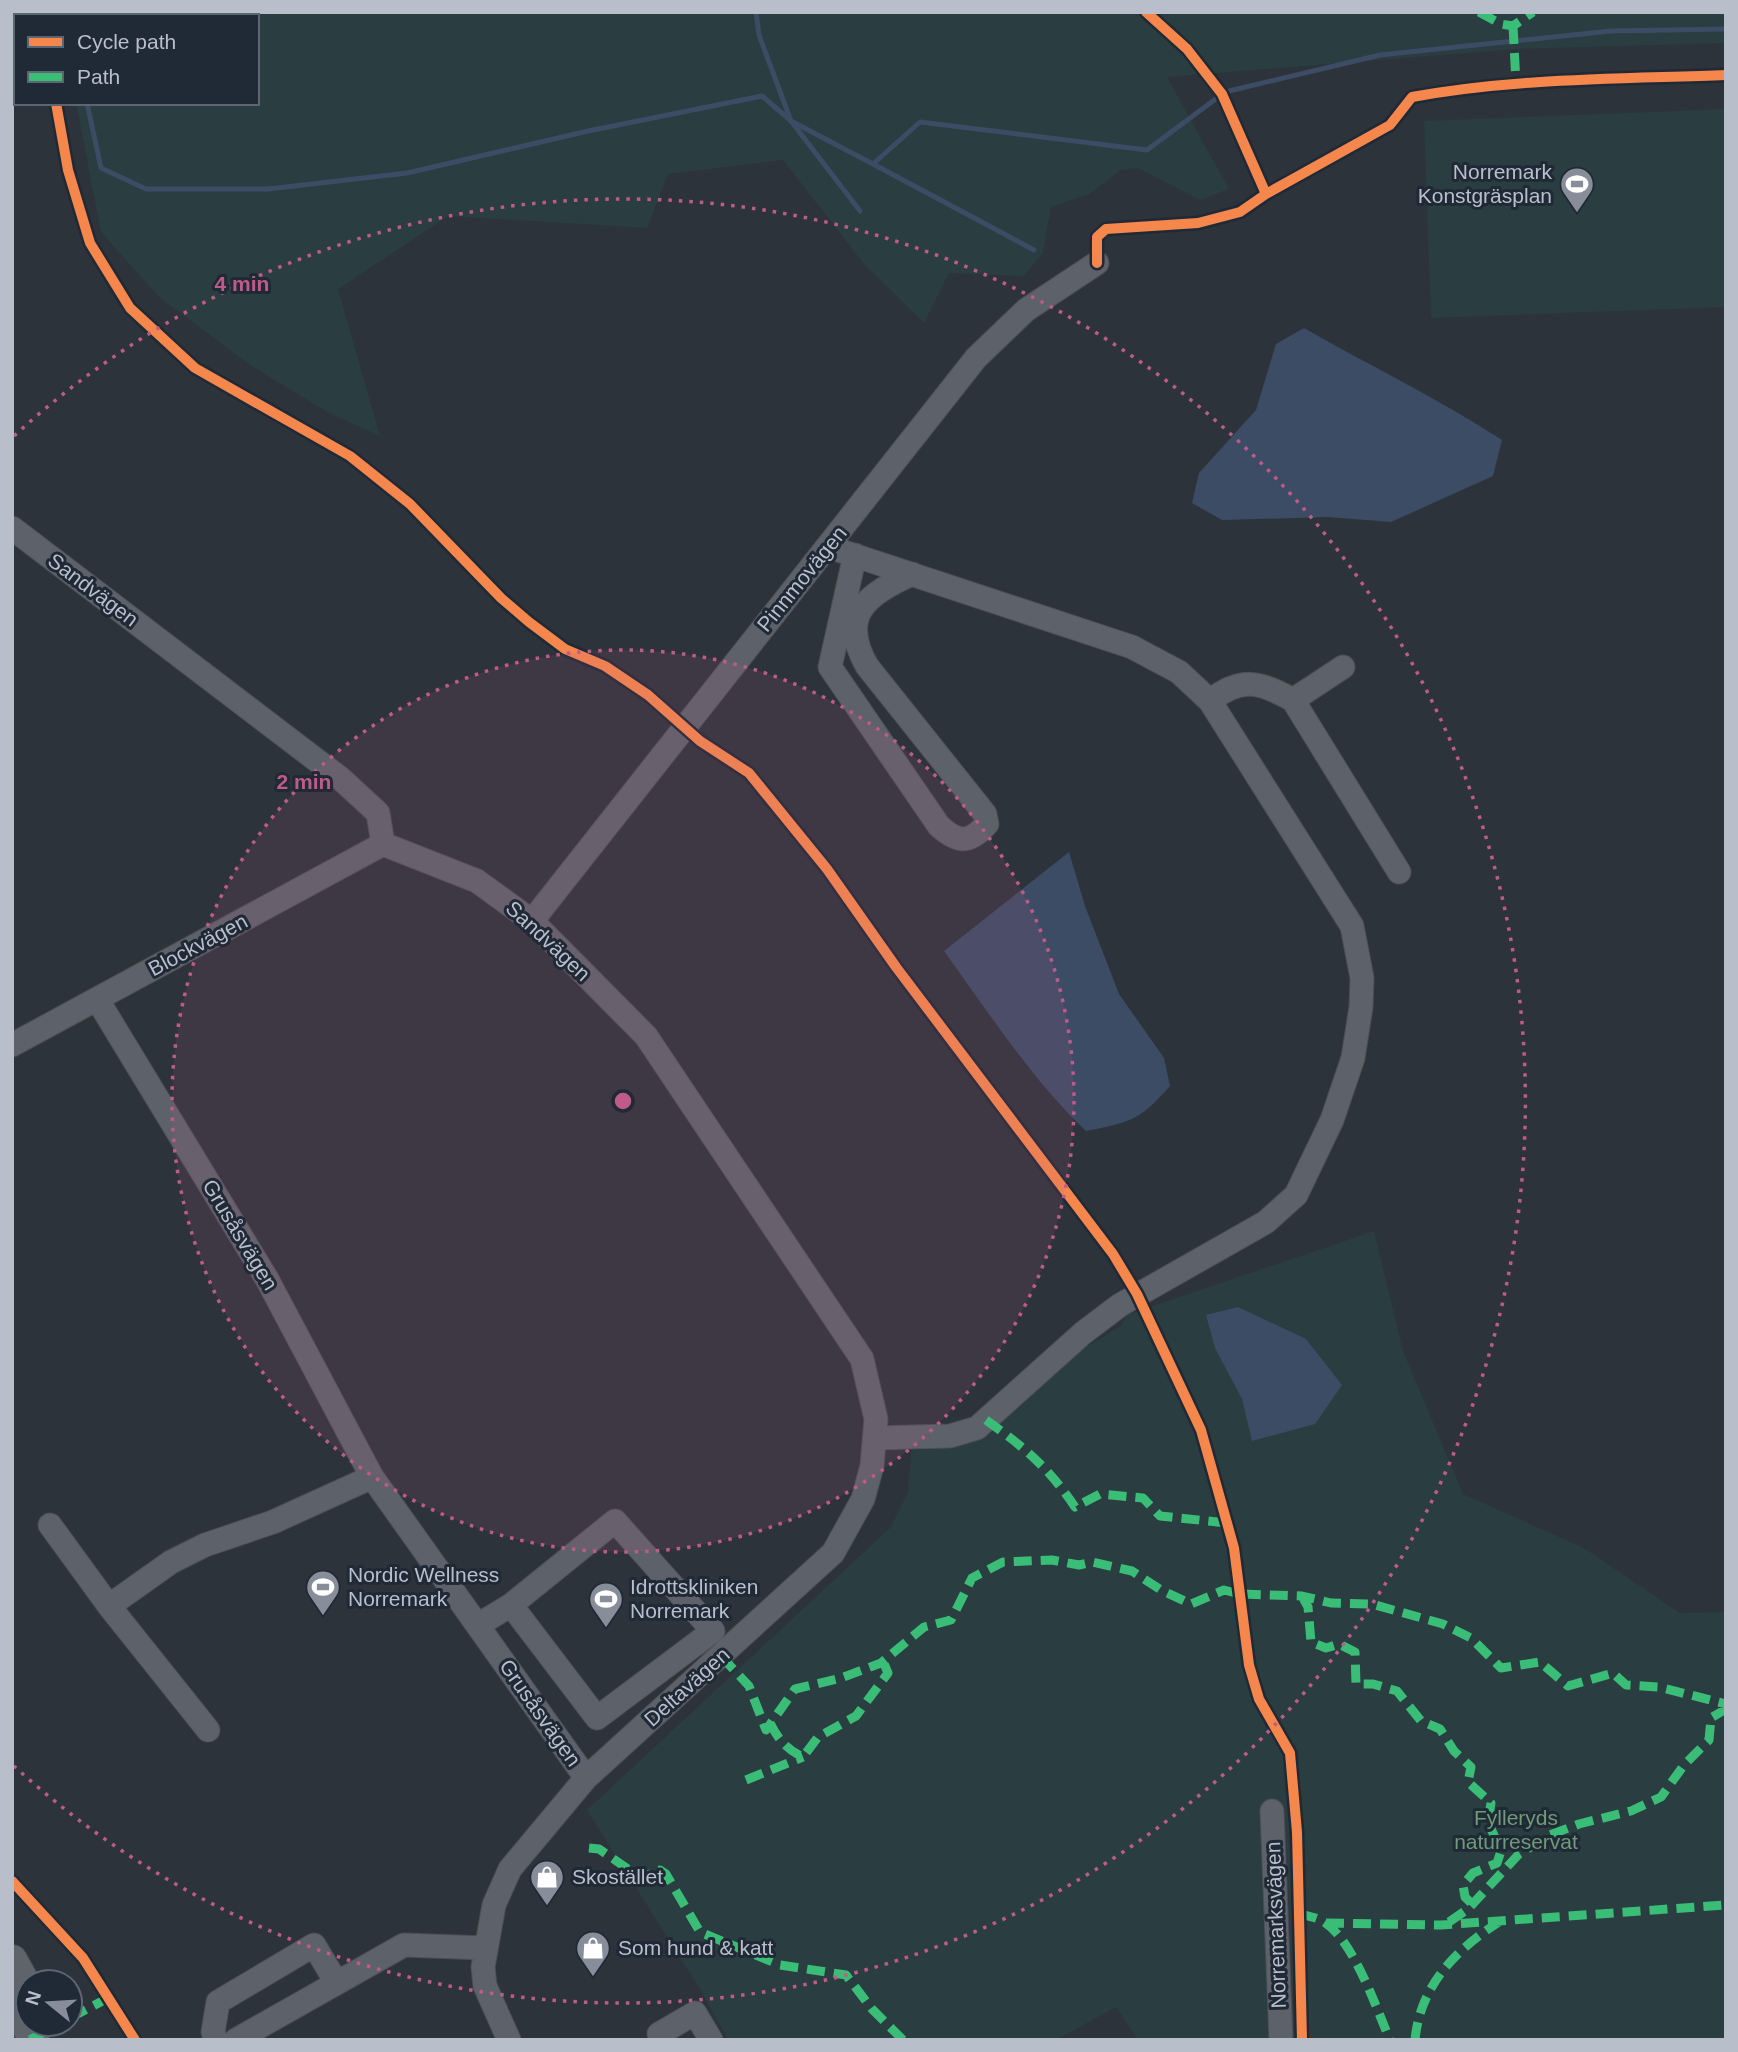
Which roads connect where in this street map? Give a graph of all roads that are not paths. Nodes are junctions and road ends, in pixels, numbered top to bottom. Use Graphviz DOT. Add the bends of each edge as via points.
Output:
graph roads {
  1 [pos="1097,264"];
  2 [pos="12,528"];
  3 [pos="829,547"];
  4 [pos="855,555"];
  5 [pos="912,574"];
  6 [pos="1343,667"];
  7 [pos="1293,700"];
  8 [pos="1210,701"];
  9 [pos="383,844"];
  10 [pos="1399,872"];
  11 [pos="532,921"];
  12 [pos="97,999"];
  13 [pos="12,1045"];
  14 [pos="876,1438"];
  15 [pos="372,1477"];
  16 [pos="50,1525"];
  17 [pos="511,1605"];
  18 [pos="108,1606"];
  19 [pos="478,1625"];
  20 [pos="208,1730"];
  21 [pos="586,1778"];
  22 [pos="1272,1811"];
  23 [pos="484,1948"];
  24 [pos="336,1982"];
  25 [pos="12,1999"];
  26 [pos="659,2034"];
  27 [pos="34,2040"];
  28 [pos="216,2040"];
  29 [pos="236,2040"];
  30 [pos="509,2040"];
  31 [pos="711,2040"];
  32 [pos="1281,2040"];
  1 -- 3 [label="street, Pinnmovägen" via="1026,310 975,358"];
  2 -- 9 [label="street, Sandvägen" via="340,778 378,813"];
  3 -- 4 [label="street"];
  3 -- 11 [label="street, Pinnmovägen"];
  4 -- 5 [label="street"];
  4 -- 5 [label="street" via="830,667 939,826 956,840 966,840 987,824 985,814 855,645 856,622 866,600"];
  5 -- 8 [label="street" via="1132,647 1179,672"];
  6 -- 7 [label="street"];
  7 -- 8 [label="street" via="1267,685 1242,684 1226,688"];
  7 -- 10 [label="street"];
  8 -- 14 [label="street" via="1352,926 1362,978 1361,1007 1353,1058 1332,1120 1296,1195 1266,1222 1137,1294 1083,1333 977,1428 950,1436"];
  9 -- 11 [label="street, Sandvägen" via="477,881"];
  9 -- 12 [label="street, Blockvägen"];
  11 -- 14 [label="street, Sandvägen" via="646,1036 862,1359"];
  12 -- 13 [label="street, Blockvägen"];
  12 -- 15 [label="street, Grusåsvägen" via="267,1279"];
  14 -- 21 [label="street, Deltavägen" via="863,1499 833,1553"];
  15 -- 18 [label="street" via="274,1522 194,1551"];
  15 -- 19 [label="street, Grusåsvägen"];
  16 -- 18 [label="street"];
  17 -- 17 [label="street" via="615,1521 713,1630 597,1718"];
  17 -- 19 [label="street"];
  18 -- 20 [label="street"];
  19 -- 21 [label="street, Grusåsvägen"];
  21 -- 23 [label="street, Deltavägen" via="510,1869 494,1905"];
  22 -- 32 [label="street, Norremarksvägen"];
  23 -- 24 [label="street" via="404,1945"];
  23 -- 30 [label="street, Deltavägen" via="485,1986"];
  24 -- 28 [label="street" via="314,1945 218,2002"];
  24 -- 29 [label="street"];
  25 -- 27 [label="main road"];
  26 -- 31 [label="street" via="695,2013"];
}
